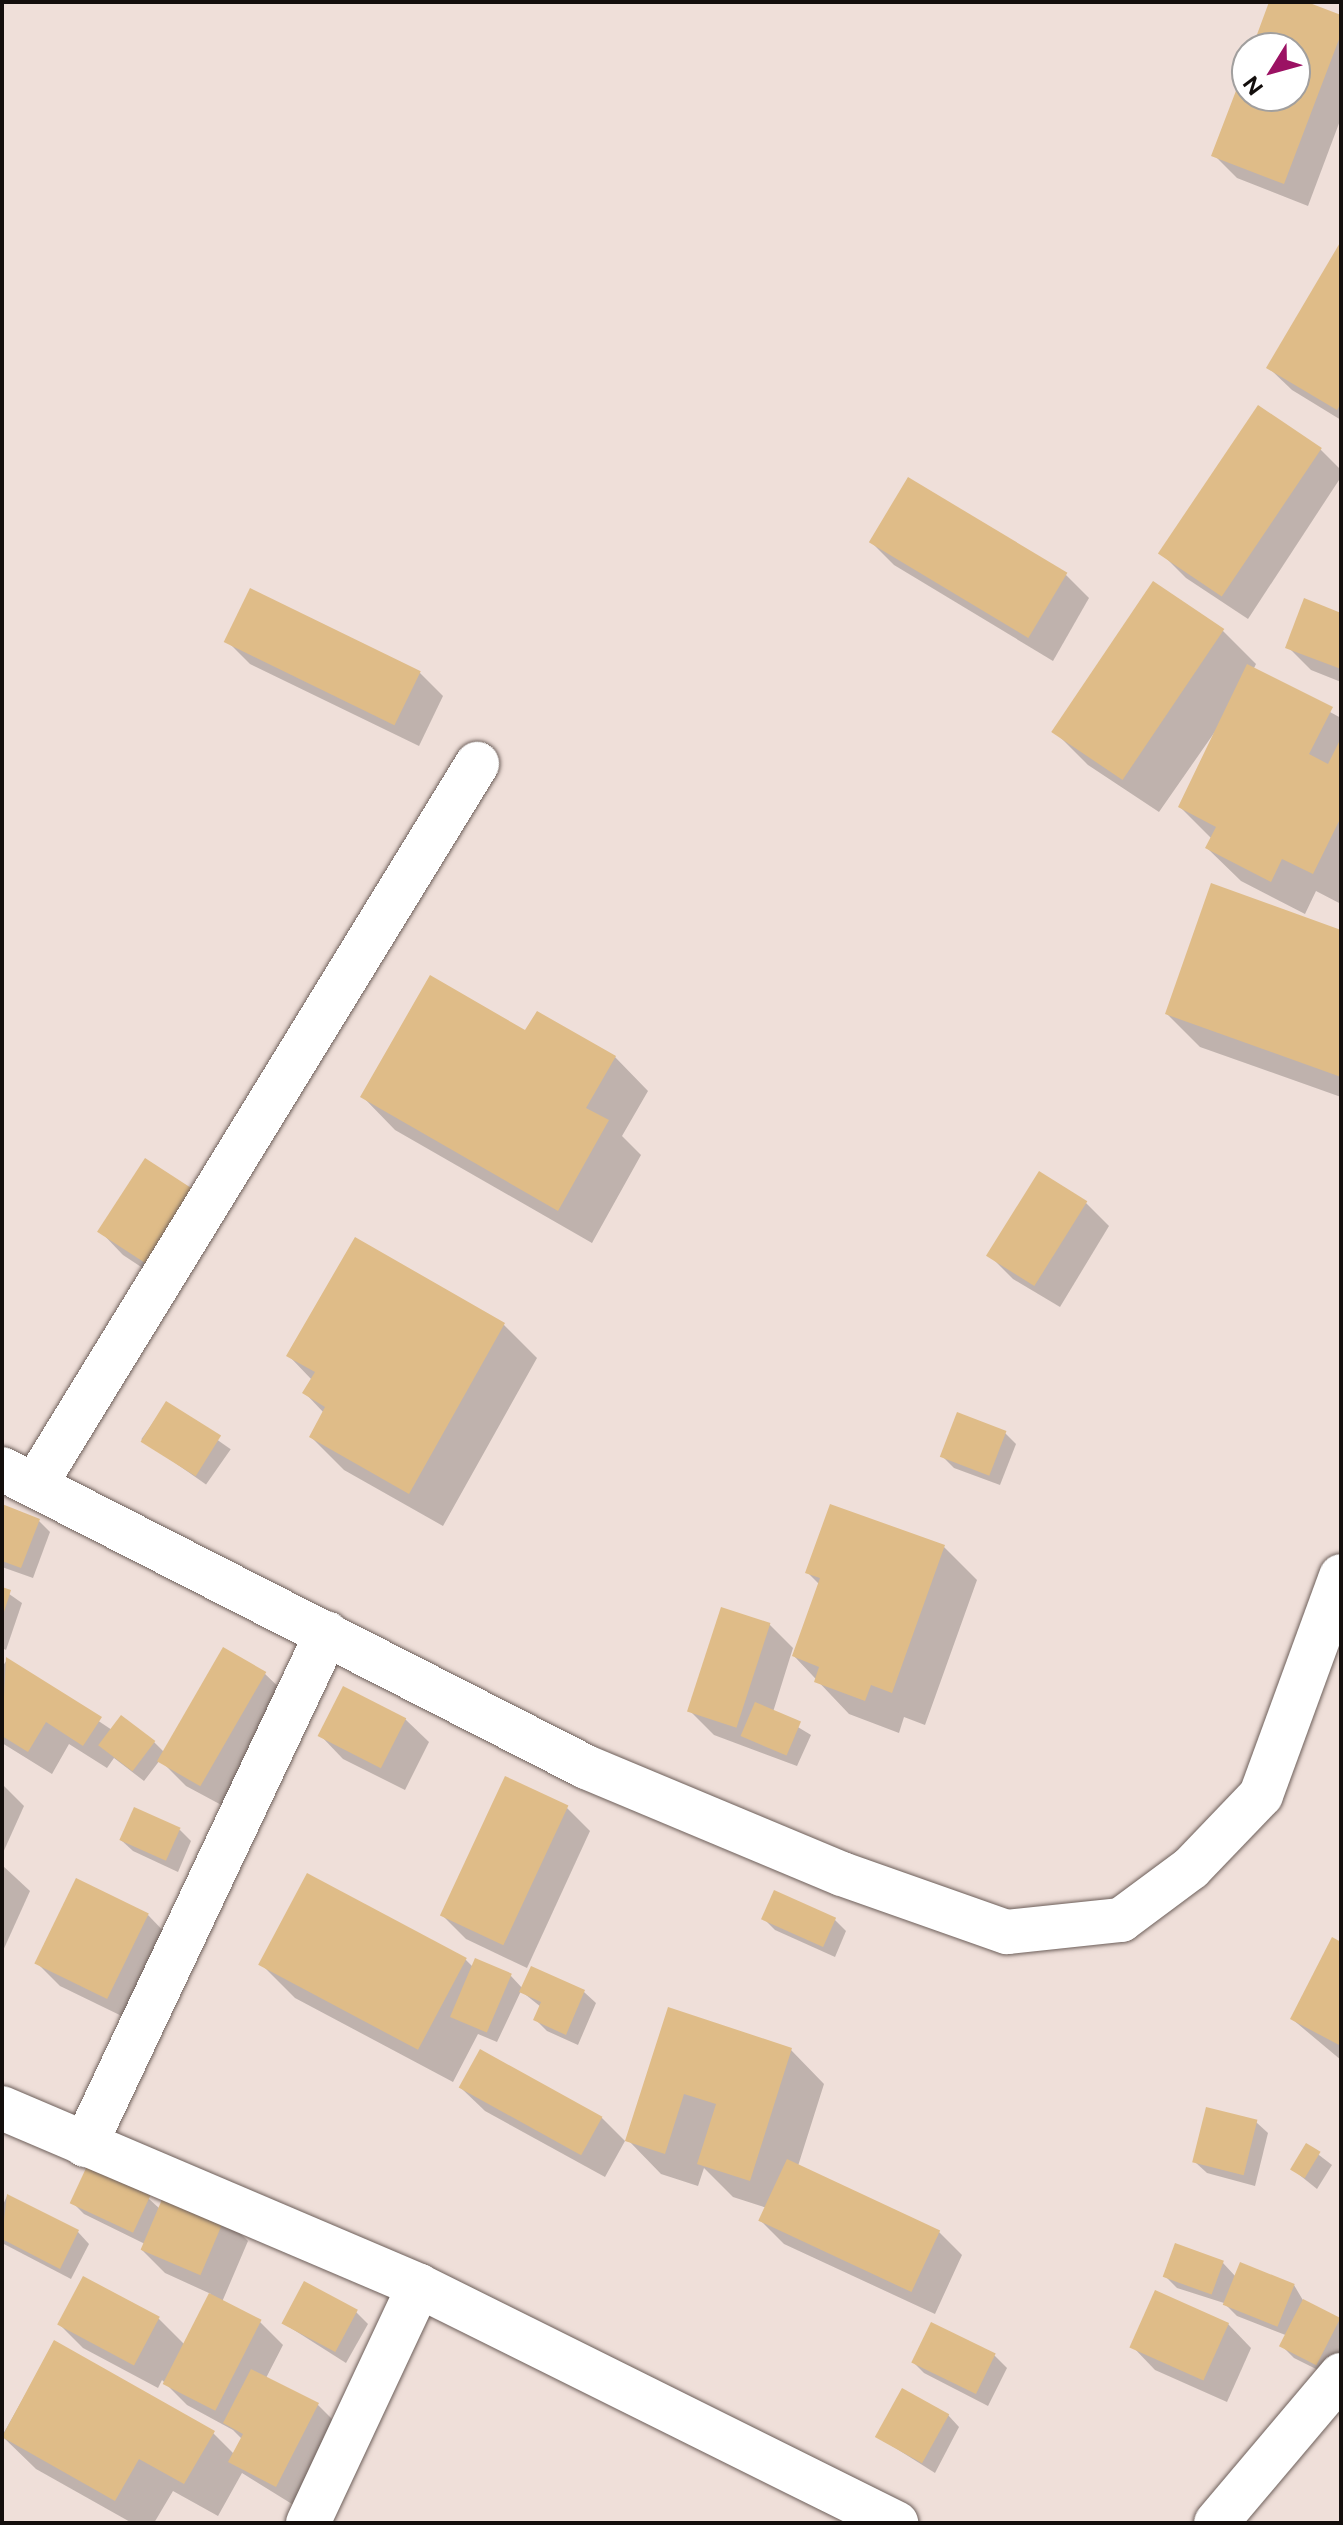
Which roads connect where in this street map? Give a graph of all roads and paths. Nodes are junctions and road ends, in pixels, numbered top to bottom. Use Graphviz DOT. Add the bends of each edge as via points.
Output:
graph roads {
  1 [pos="477,764"];
  2 [pos="18,1477"];
  3 [pos="1341,1576"];
  4 [pos="327,1633"];
  5 [pos="2,2108"];
  6 [pos="85,2145"];
  7 [pos="419,2286"];
  8 [pos="1341,2375"];
  9 [pos="308,2523"];
  10 [pos="896,2523"];
  11 [pos="1216,2523"];
  1 -- 2 [label="street"];
  2 -- 4 [label="street"];
  3 -- 4 [label="street" via="1261,1795 1191,1868 1121,1920 1007,1932 842,1874 586,1767"];
  4 -- 6 [label="street"];
  5 -- 6 [label="street"];
  6 -- 7 [label="street"];
  7 -- 9 [label="street"];
  7 -- 10 [label="street"];
  8 -- 11 [label="street"];
}
